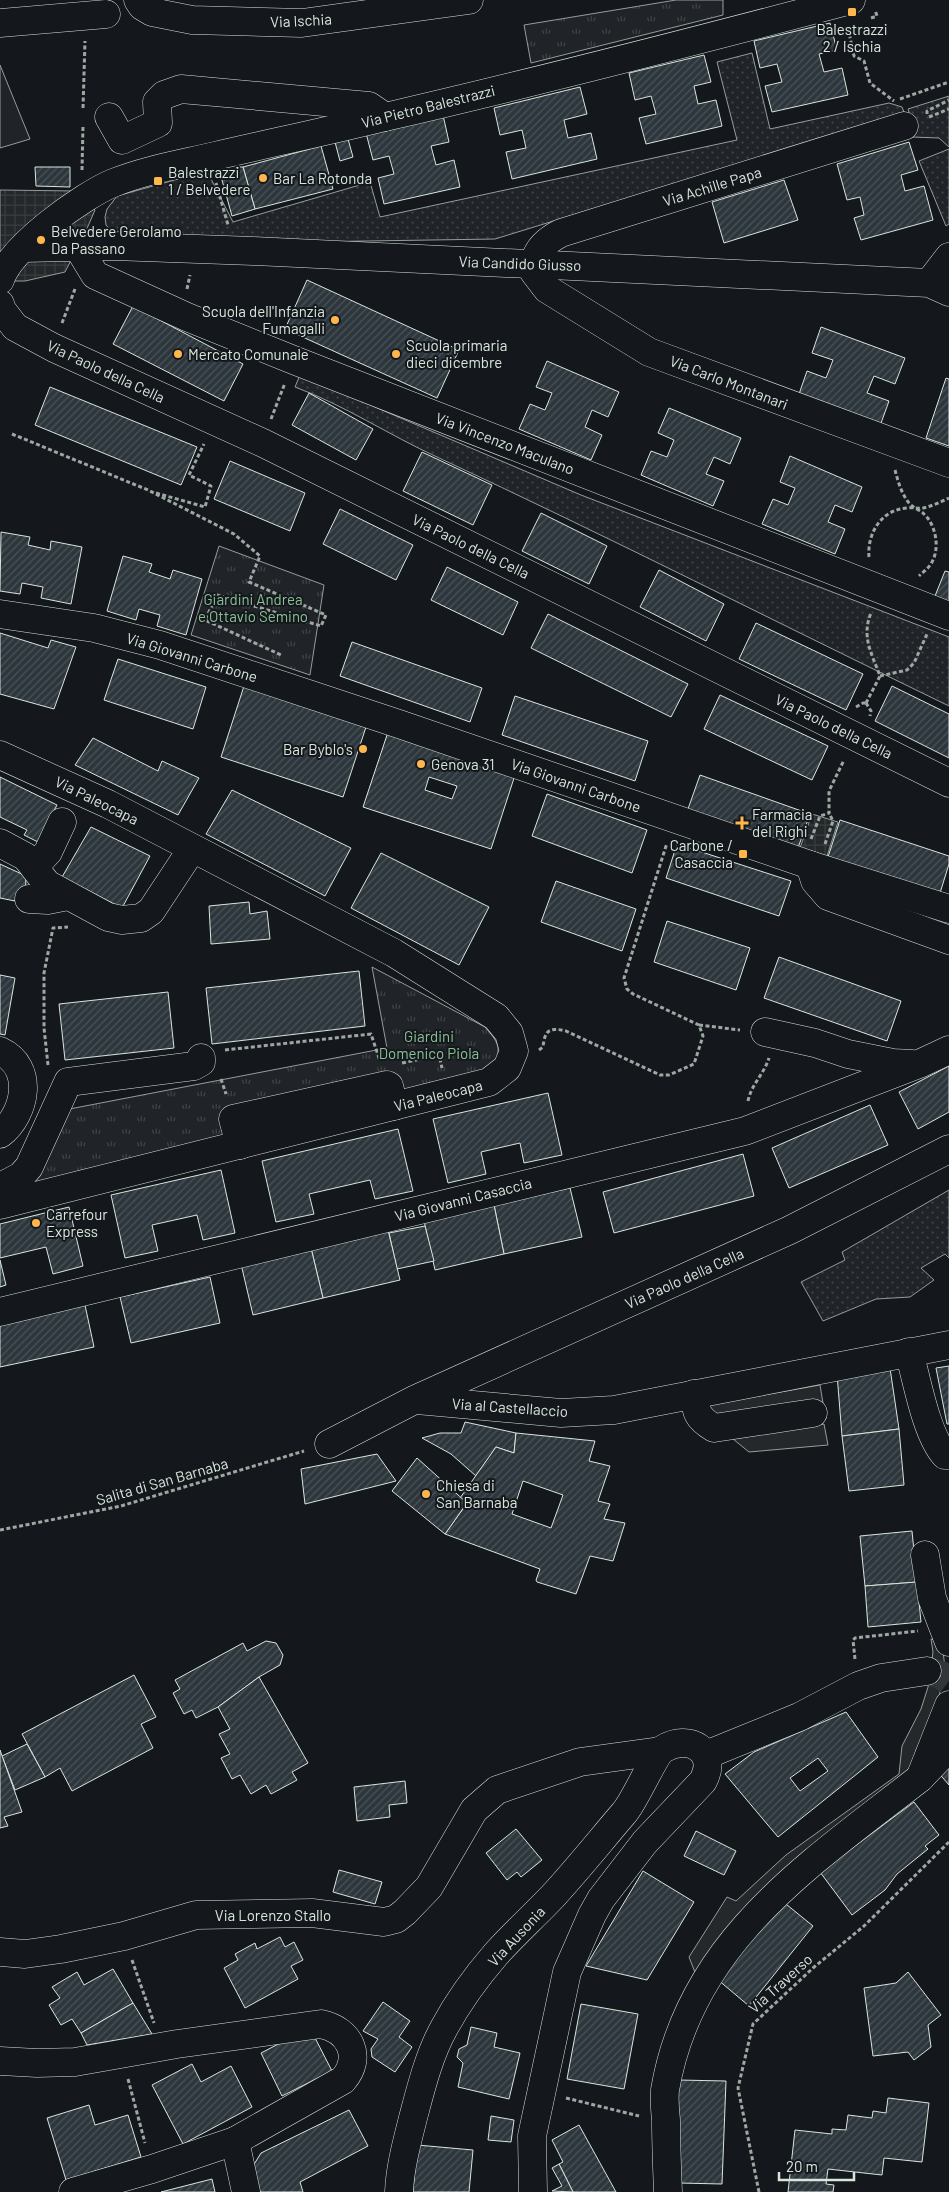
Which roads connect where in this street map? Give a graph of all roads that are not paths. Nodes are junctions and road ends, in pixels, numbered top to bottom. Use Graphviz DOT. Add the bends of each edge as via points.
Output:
graph roads {
  1 [pos="138,0"];
  2 [pos="469,0"];
  3 [pos="861,12"];
  4 [pos="96,15"];
  5 [pos="0,23"];
  6 [pos="109,117"];
  7 [pos="385,117"];
  8 [pos="915,122"];
  9 [pos="78,247"];
  10 [pos="23,248"];
  11 [pos="949,257"];
  12 [pos="533,264"];
  13 [pos="0,280"];
  14 [pos="939,287"];
  15 [pos="0,304"];
  16 [pos="949,463"];
  17 [pos="0,614"];
  18 [pos="949,616"];
  19 [pos="0,755"];
  20 [pos="949,783"];
  21 [pos="62,822"];
  22 [pos="0,843"];
  23 [pos="192,849"];
  24 [pos="816,857"];
  25 [pos="35,866"];
  26 [pos="68,896"];
  27 [pos="29,899"];
  28 [pos="949,909"];
  29 [pos="949,940"];
  30 [pos="765,1032"];
  31 [pos="949,1050"];
  32 [pos="0,1051"];
  33 [pos="212,1054"];
  34 [pos="919,1064"];
  35 [pos="0,1134"];
  36 [pos="949,1149"];
  37 [pos="0,1187"];
  38 [pos="0,1205"];
  39 [pos="0,1312"];
  40 [pos="949,1345"];
  41 [pos="908,1352"];
  42 [pos="694,1394"];
  43 [pos="416,1400"];
  44 [pos="813,1413"];
  45 [pos="328,1444"];
  46 [pos="949,1455"];
  47 [pos="925,1555"];
  48 [pos="948,1640"];
  49 [pos="927,1672"];
  50 [pos="949,1705"];
  51 [pos="660,1751"];
  52 [pos="945,1752"];
  53 [pos="706,1755"];
  54 [pos="920,1778"];
  55 [pos="0,1952"];
  56 [pos="0,2061"];
  57 [pos="235,2141"];
  58 [pos="140,2183"];
  59 [pos="73,2192"];
  60 [pos="246,2192"];
  61 [pos="399,2192"];
  62 [pos="533,2192"];
  63 [pos="668,2192"];
  1 -- 2 [label="street, Via Ischia" via="152,12 192,20 302,23"];
  3 -- 7 [label="street, Via Pietro Balestrazzi" via="658,51"];
  4 -- 5 [label="street"];
  6 -- 7 [label="street" via="122,140 158,123 157,102 164,94 181,89 369,106"];
  7 -- 10 [label="street, Via Pietro Balestrazzi" via="170,166 114,183 91,194"];
  8 -- 12 [label="street, Via Achille Papa" via="561,233 544,244 536,253"];
  9 -- 10 [label="street"];
  9 -- 12 [label="street, Via Candido Giusso"];
  9 -- 18 [label="street, Via Vincenzo Maculano" via="95,275 187,317"];
  10 -- 13 [label="street" via="5,268"];
  11 -- 14 [label="street, Via Candido Giusso"];
  12 -- 14 [label="street, Via Candido Giusso"];
  12 -- 16 [label="street, Via Carlo Montanari" via="534,272 547,289 649,352"];
  15 -- 20 [label="street, Via Paolo della Cella" via="14,327 54,348 263,443"];
  17 -- 24 [label="street, Via Giovanni Carbone" via="94,628 160,646"];
  19 -- 23 [label="street, Via Paleocapa" via="108,804"];
  21 -- 25 [label="street" via="48,852"];
  22 -- 25 [label="street" via="26,857"];
  23 -- 26 [label="street" via="151,911 141,918 116,919"];
  23 -- 38 [label="street, Via Paleocapa" via="394,953 496,1017 509,1033 514,1051 512,1060 501,1074 489,1082 387,1086"];
  24 -- 28 [label="street, Via Giovanni Carbone"];
  24 -- 29 [label="street" via="815,881 828,896"];
  25 -- 26 [label="street" via="47,884"];
  26 -- 27 [label="street"];
  30 -- 34 [label="street, Via Giovanni Casaccia" via="848,1054 893,1063"];
  31 -- 34 [label="street, Via Giovanni Casaccia"];
  32 -- 35 [label="street" via="19,1069 23,1092 18,1114"];
  33 -- 37 [label="street" via="194,1066 59,1083 29,1167 21,1176"];
  34 -- 39 [label="street, Via Giovanni Casaccia" via="745,1131"];
  36 -- 43 [label="street, Via Paolo della Cella" via="790,1230"];
  40 -- 41 [label="street, Via al Castellaccio"];
  41 -- 42 [label="street, Via al Castellaccio"];
  41 -- 46 [label="street" via="931,1433 938,1447"];
  42 -- 43 [label="street, Via al Castellaccio" via="614,1410 561,1413"];
  42 -- 44 [label="street" via="696,1412 703,1422 714,1428"];
  43 -- 45 [label="street, Via Paolo della Cella"];
  47 -- 48 [label="street" via="932,1598"];
  49 -- 53 [label="street" via="881,1678 858,1686 799,1717"];
  50 -- 54 [label="street"];
  51 -- 53 [label="street" via="672,1744 685,1742 700,1748"];
  51 -- 55 [label="street, Via Lorenzo Stallo" via="580,1762 497,1790 474,1810 428,1887 405,1912 390,1921 312,1913 196,1915 124,1936 62,1949 25,1954"];
  51 -- 61 [label="street, Via Ausonia" via="626,1810 553,1897 496,1954 444,2029 422,2085"];
  52 -- 54 [label="street"];
  53 -- 62 [label="street" via="707,1769 703,1781 645,1842 601,1900 567,1972 532,2136"];
  54 -- 63 [label="street" via="799,1873 747,1924 711,1970 684,2021 665,2091"];
  56 -- 57 [label="street" via="54,2063 321,2024 336,2029 344,2036 352,2050 352,2067 343,2080"];
  57 -- 58 [label="street"];
  57 -- 60 [label="street"];
  58 -- 59 [label="street"];
}
